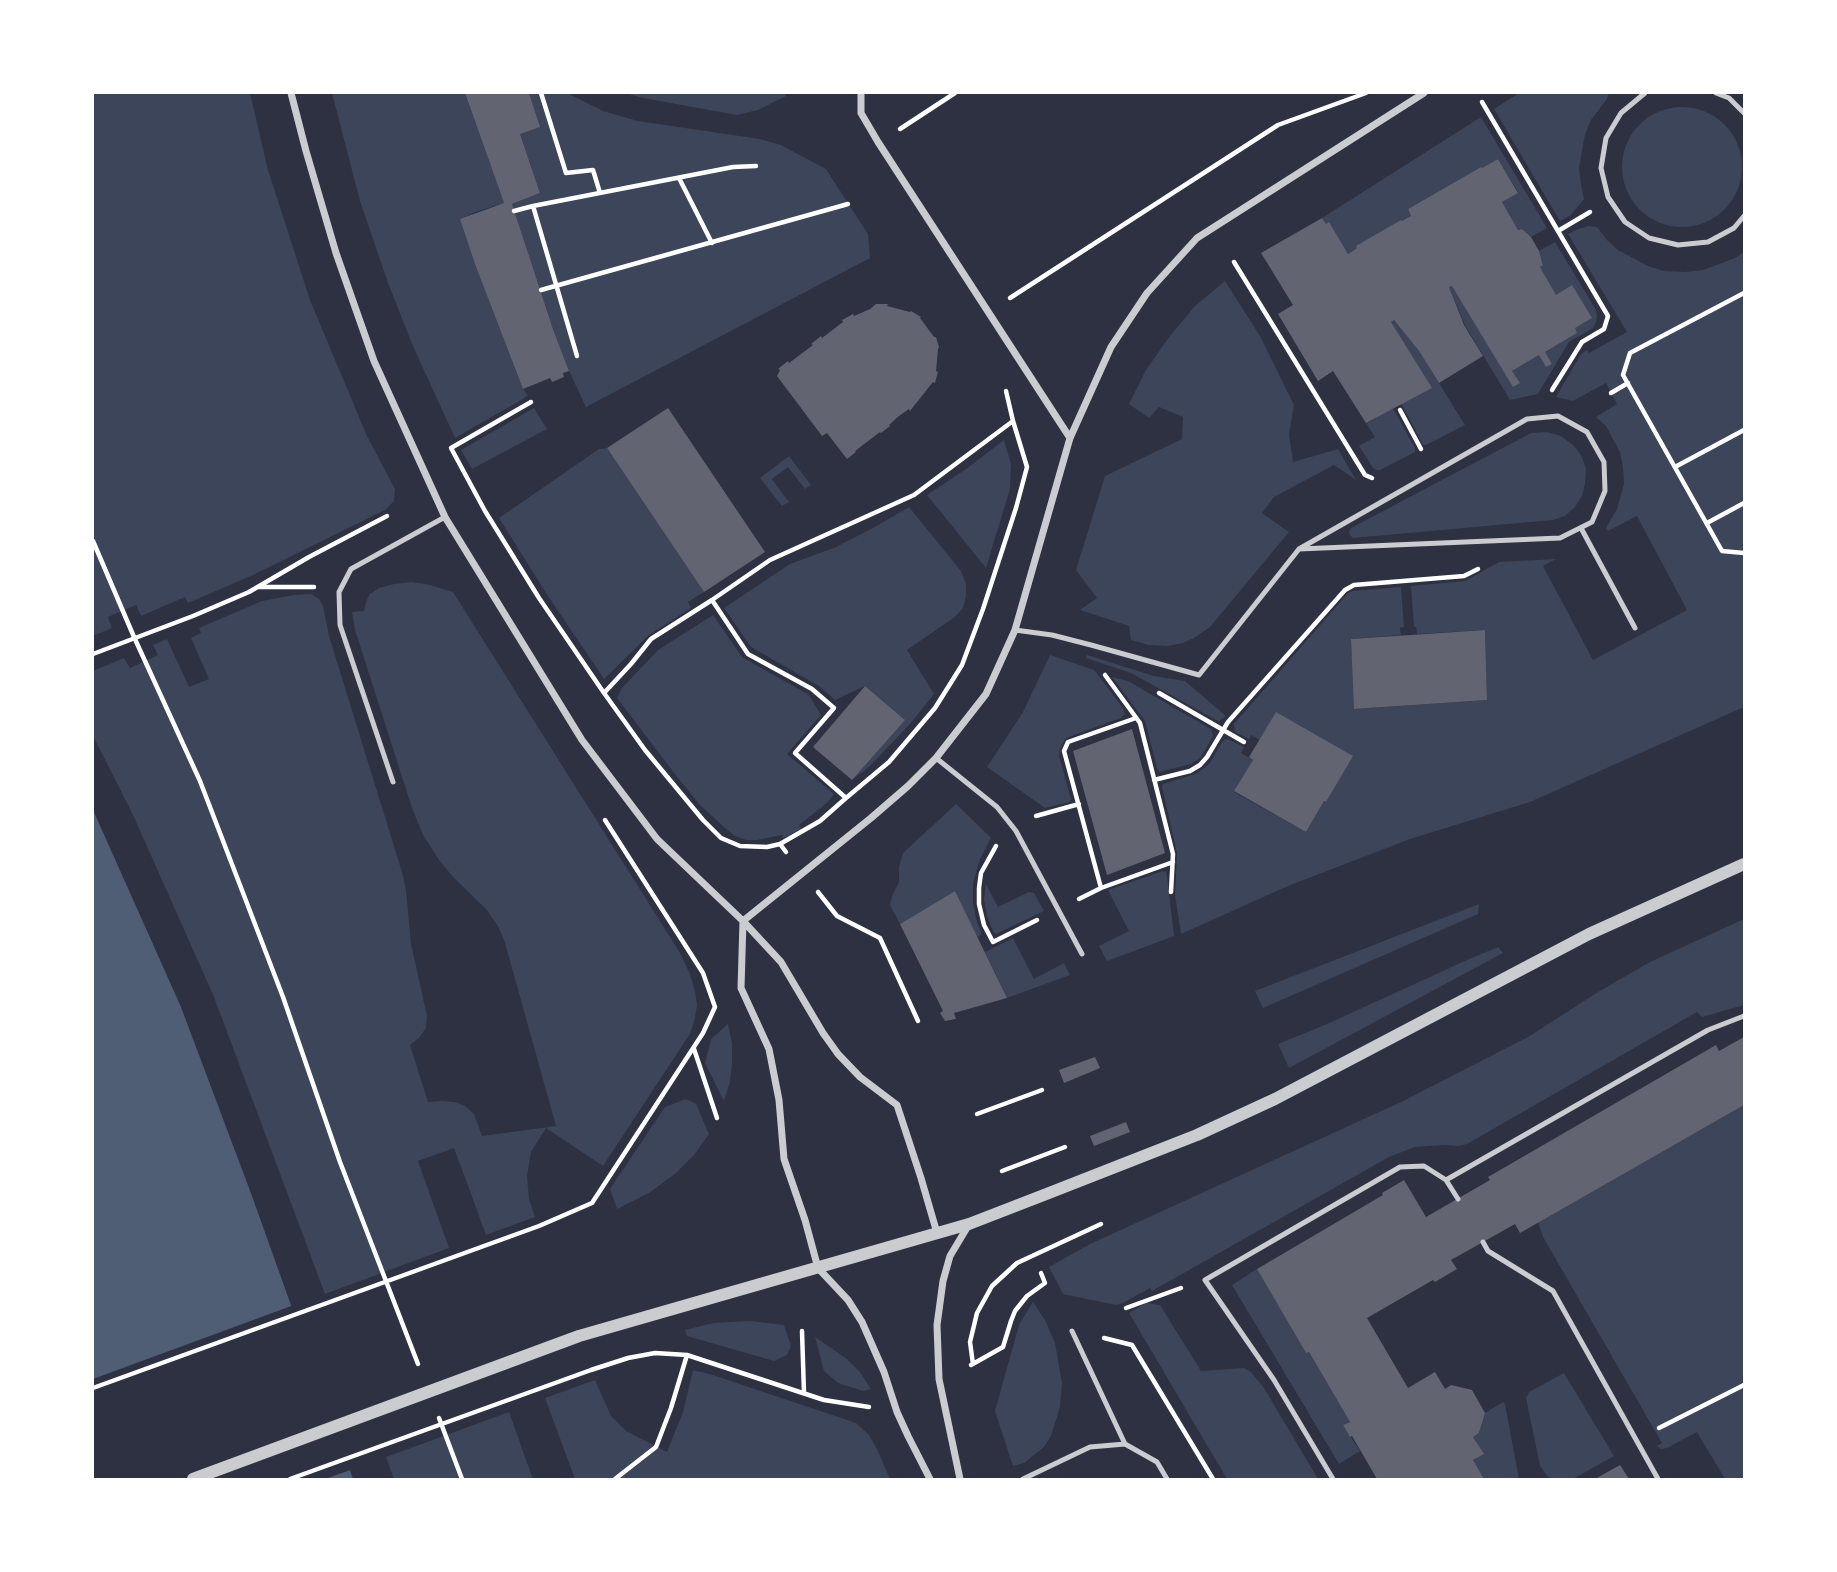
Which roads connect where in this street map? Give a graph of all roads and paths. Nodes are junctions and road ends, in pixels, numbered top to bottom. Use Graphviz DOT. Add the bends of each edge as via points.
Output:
graph roads {
  1 [pos="291,93"];
  2 [pos="541,93"];
  3 [pos="861,93"];
  4 [pos="955,93"];
  5 [pos="1366,93"];
  6 [pos="1424,93"];
  7 [pos="1644,93"];
  8 [pos="1717,93"];
  9 [pos="1482,102"];
  10 [pos="1744,113"];
  11 [pos="878,142"];
  12 [pos="755,166"];
  13 [pos="679,178"];
  14 [pos="600,193"];
  15 [pos="1610,200"];
  16 [pos="848,204"];
  17 [pos="533,206"];
  18 [pos="514,211"];
  19 [pos="1744,215"];
  20 [pos="1558,231"];
  21 [pos="712,243"];
  22 [pos="1234,262"];
  23 [pos="556,285"];
  24 [pos="541,290"];
  25 [pos="1744,293"];
  26 [pos="988,312"];
  27 [pos="577,356"];
  28 [pos="1628,383"];
  29 [pos="1005,387"];
  30 [pos="1611,393"];
  31 [pos="1546,400"];
  32 [pos="531,402"];
  33 [pos="1401,410"];
  34 [pos="1013,421"];
  35 [pos="1744,430"];
  36 [pos="1070,438"];
  37 [pos="1423,453"];
  38 [pos="1675,467"];
  39 [pos="1379,477"];
  40 [pos="1744,502"];
  41 [pos="445,517"];
  42 [pos="1707,523"];
  43 [pos="1581,528"];
  44 [pos="93,541"];
  45 [pos="1299,549"];
  46 [pos="1744,552"];
  47 [pos="309,556"];
  48 [pos="1486,565"];
  49 [pos="311,586"];
  50 [pos="258,587"];
  51 [pos="712,600"];
  52 [pos="1635,628"];
  53 [pos="1014,630"];
  54 [pos="134,637"];
  55 [pos="93,654"];
  56 [pos="1099,666"];
  57 [pos="604,693"];
  58 [pos="1136,718"];
  59 [pos="936,758"];
  60 [pos="1154,780"];
  61 [pos="393,782"];
  62 [pos="838,790"];
  63 [pos="846,798"];
  64 [pos="780,844"];
  65 [pos="1744,864"];
  66 [pos="803,873"];
  67 [pos="1101,888"];
  68 [pos="1171,891"];
  69 [pos="743,921"];
  70 [pos="1082,954"];
  71 [pos="715,1007"];
  72 [pos="1744,1016"];
  73 [pos="918,1021"];
  74 [pos="694,1048"];
  75 [pos="1042,1090"];
  76 [pos="977,1114"];
  77 [pos="717,1118"];
  78 [pos="1065,1147"];
  79 [pos="1002,1171"];
  80 [pos="1446,1180"];
  81 [pos="1458,1199"];
  82 [pos="1101,1223"];
  83 [pos="969,1224"];
  84 [pos="937,1233"];
  85 [pos="1483,1242"];
  86 [pos="818,1268"];
  87 [pos="1041,1273"];
  88 [pos="1205,1280"];
  89 [pos="1126,1308"];
  90 [pos="802,1331"];
  91 [pos="1072,1331"];
  92 [pos="687,1355"];
  93 [pos="973,1364"];
  94 [pos="418,1365"];
  95 [pos="961,1369"];
  96 [pos="1744,1385"];
  97 [pos="93,1388"];
  98 [pos="804,1394"];
  99 [pos="872,1408"];
  100 [pos="438,1416"];
  101 [pos="1655,1430"];
  102 [pos="1125,1444"];
  103 [pos="193,1479"];
  104 [pos="290,1479"];
  105 [pos="462,1479"];
  106 [pos="615,1479"];
  107 [pos="930,1479"];
  108 [pos="960,1479"];
  109 [pos="1023,1479"];
  110 [pos="1167,1479"];
  111 [pos="1213,1479"];
  112 [pos="1333,1479"];
  113 [pos="1658,1479"];
  1 -- 41 [label="street" via="336,253 374,362"];
  2 -- 14 [label="path" via="566,173 593,170"];
  3 -- 11 [label="street" via="861,113"];
  4 -- 11 [label="path"];
  5 -- 26 [label="path" via="1278,125"];
  6 -- 36 [label="street" via="1197,238 1147,293 1111,347"];
  7 -- 15 [label="lane" via="1620,113 1606,138 1601,168"];
  8 -- 10 [label="lane"];
  9 -- 20 [label="path"];
  11 -- 26 [label="street"];
  12 -- 13 [label="path"];
  13 -- 14 [label="path"];
  13 -- 21 [label="path"];
  14 -- 17 [label="path"];
  15 -- 19 [label="lane" via="1625,222 1649,238 1678,245 1708,242 1734,228"];
  15 -- 20 [label="path"];
  16 -- 21 [label="path"];
  17 -- 18 [label="path"];
  17 -- 23 [label="path"];
  20 -- 31 [label="path" via="1608,316 1604,330 1582,342"];
  21 -- 23 [label="path"];
  22 -- 39 [label="path" via="1365,475"];
  23 -- 24 [label="path"];
  23 -- 27 [label="path"];
  25 -- 28 [label="path" via="1630,353 1623,374"];
  26 -- 36 [label="street"];
  28 -- 30 [label="path"];
  28 -- 38 [label="path"];
  29 -- 34 [label="path"];
  32 -- 57 [label="path" via="451,448 539,598"];
  33 -- 37 [label="path"];
  34 -- 51 [label="path" via="914,495 770,560"];
  34 -- 63 [label="path" via="1027,467 962,665 935,708 889,762"];
  35 -- 38 [label="path"];
  36 -- 53 [label="street"];
  38 -- 42 [label="path"];
  40 -- 42 [label="path"];
  41 -- 61 [label="lane" via="351,569 340,592 340,625"];
  41 -- 69 [label="street" via="590,751 657,839"];
  42 -- 46 [label="path" via="1723,551"];
  43 -- 45 [label="lane" via="1560,538"];
  43 -- 45 [label="lane" via="1592,522 1605,491 1604,462 1587,432 1558,416 1527,419"];
  43 -- 52 [label="lane"];
  44 -- 54 [label="path"];
  45 -- 53 [label="lane" via="1199,675 1052,635"];
  47 -- 50 [label="path"];
  48 -- 60 [label="path" via="1464,576 1354,585 1345,590 1228,722 1200,765"];
  49 -- 50 [label="path"];
  50 -- 54 [label="path"];
  51 -- 57 [label="path" via="651,639"];
  51 -- 62 [label="path" via="748,654 812,689 834,708 795,753"];
  53 -- 59 [label="street" via="986,694"];
  54 -- 55 [label="path"];
  54 -- 94 [label="path" via="200,781"];
  56 -- 58 [label="path"];
  57 -- 64 [label="path" via="645,750 721,838 740,846"];
  58 -- 60 [label="path"];
  58 -- 67 [label="path" via="1068,741 1064,751"];
  59 -- 66 [label="street"];
  59 -- 70 [label="lane" via="997,807 1016,831"];
  60 -- 68 [label="path" via="1173,854"];
  65 -- 83 [label="street" via="1590,934 1275,1099 1197,1135"];
  66 -- 69 [label="street"];
  66 -- 73 [label="path" via="837,916 880,938"];
  69 -- 84 [label="street" via="781,962 838,1054 897,1105"];
  69 -- 86 [label="street" via="741,988 769,1049 784,1159"];
  71 -- 74 [label="path"];
  72 -- 80 [label="lane" via="1708,1030"];
  74 -- 77 [label="path"];
  74 -- 97 [label="path" via="592,1203"];
  75 -- 76 [label="path"];
  78 -- 79 [label="path"];
  80 -- 81 [label="lane"];
  80 -- 88 [label="lane" via="1424,1167 1400,1167"];
  82 -- 93 [label="path" via="1017,1263 992,1286 976,1313 970,1342"];
  83 -- 84 [label="street"];
  83 -- 108 [label="street" via="950,1256 937,1325 939,1379"];
  84 -- 86 [label="street"];
  85 -- 113 [label="lane" via="1488,1251 1553,1291"];
  86 -- 103 [label="street" via="579,1336"];
  86 -- 107 [label="street" via="862,1322 897,1412"];
  87 -- 93 [label="path" via="1045,1283 1016,1311 1003,1348"];
  88 -- 89 [label="path"];
  88 -- 112 [label="lane" via="1274,1380"];
  90 -- 98 [label="path"];
  91 -- 102 [label="lane"];
  91 -- 111 [label="path" via="1132,1345"];
  92 -- 98 [label="path"];
  92 -- 104 [label="path" via="655,1353 628,1358"];
  92 -- 106 [label="path" via="656,1447"];
  93 -- 95 [label="path"];
  96 -- 101 [label="path"];
  98 -- 99 [label="path"];
  100 -- 105 [label="path"];
  102 -- 109 [label="lane" via="1090,1447"];
  102 -- 110 [label="lane" via="1157,1462"];
}
